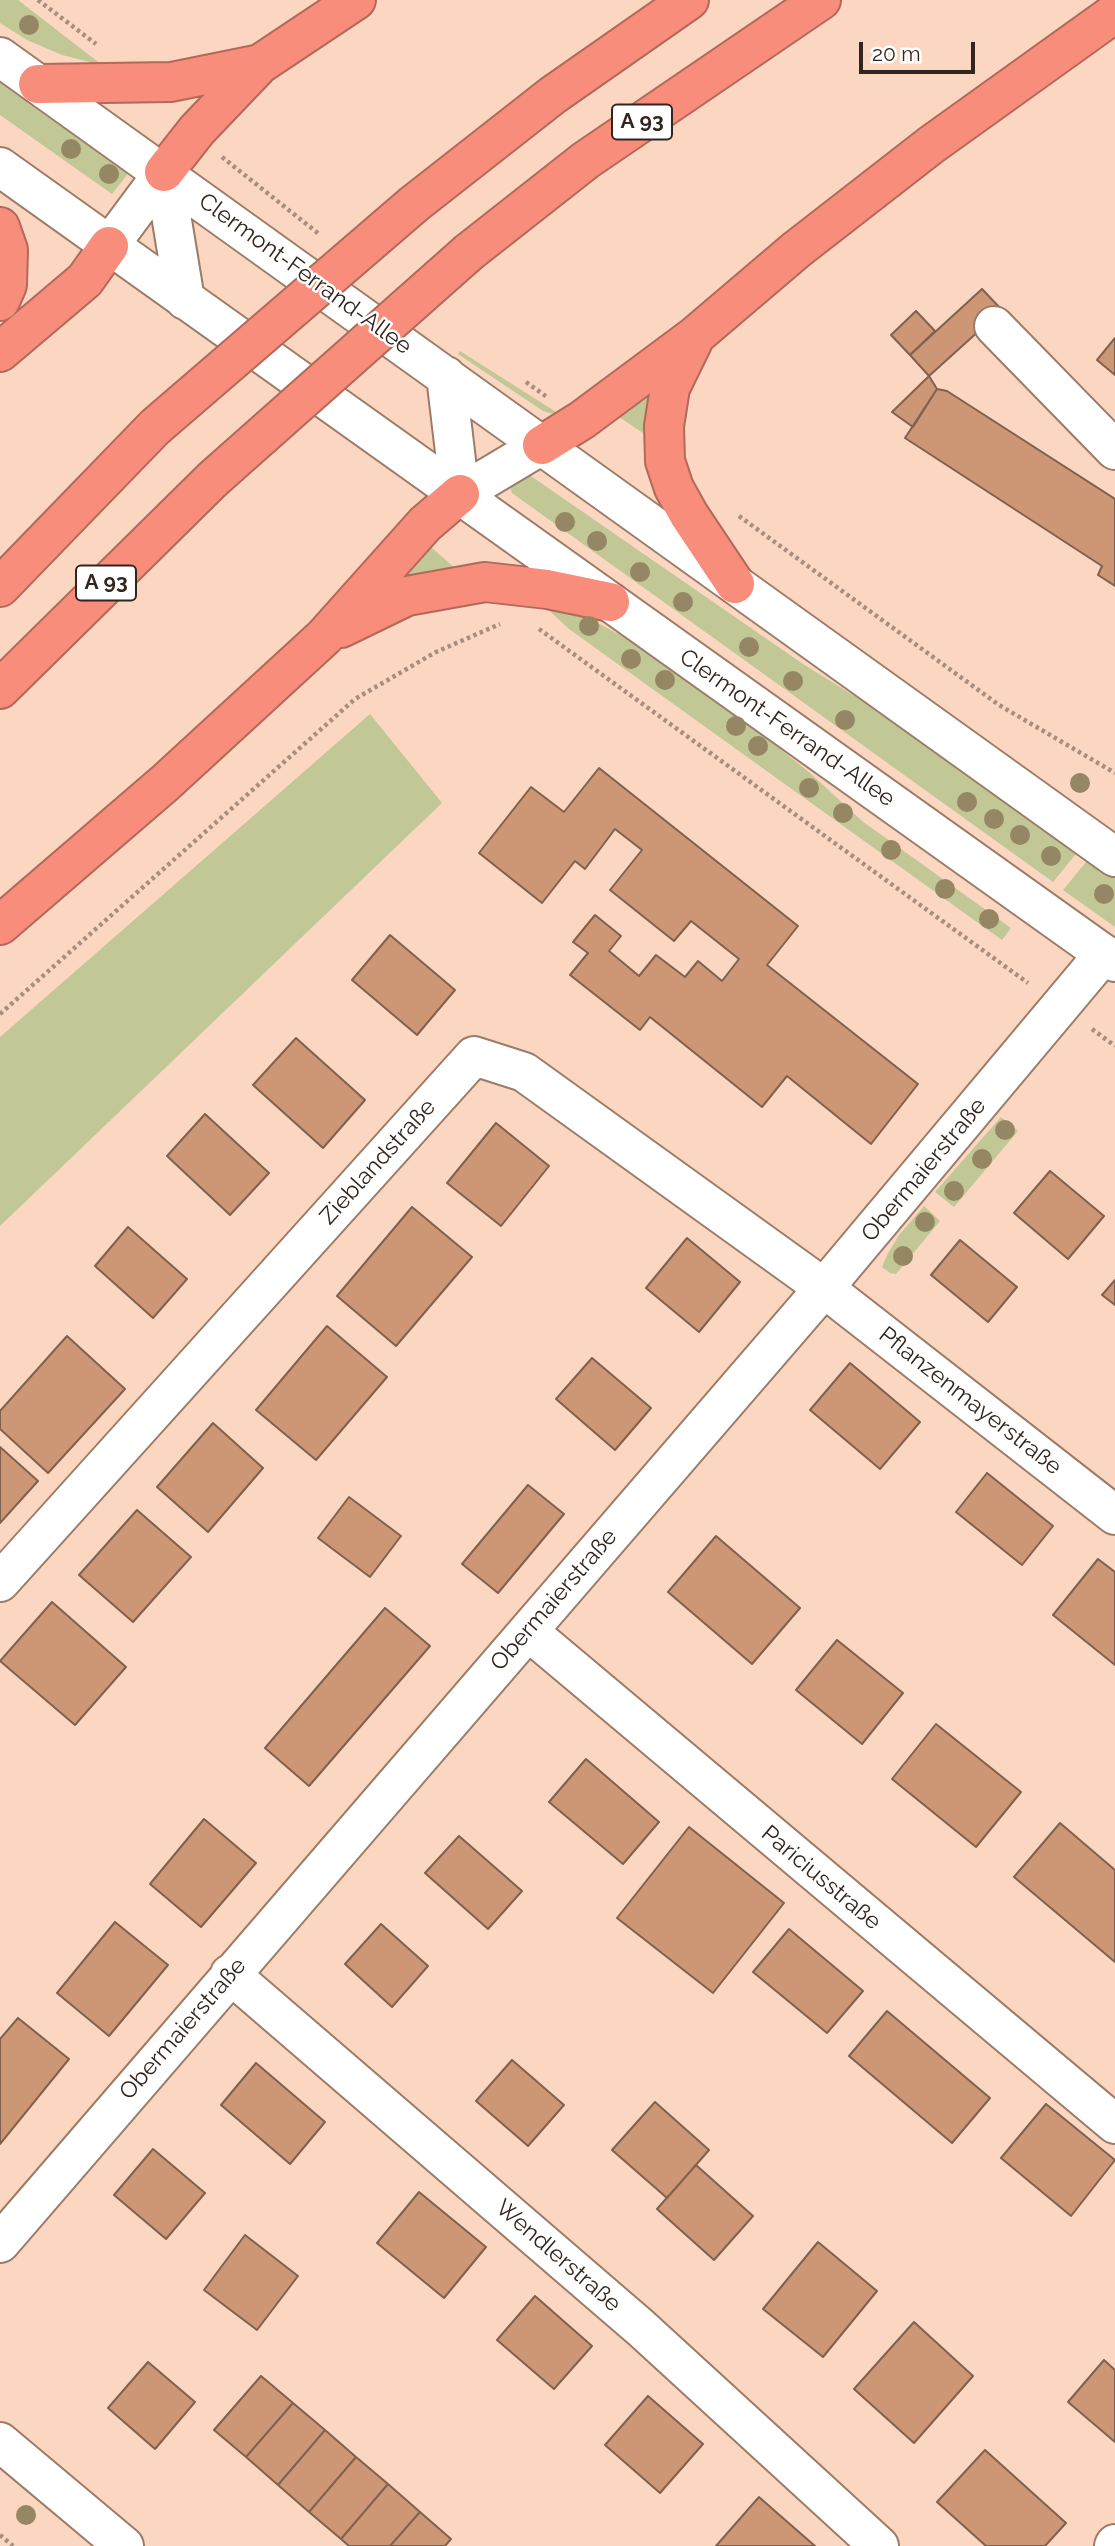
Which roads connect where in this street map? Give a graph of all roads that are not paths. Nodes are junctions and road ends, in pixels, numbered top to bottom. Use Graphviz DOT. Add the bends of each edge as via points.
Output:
graph roads {
  1 [pos="356,0"];
  2 [pos="689,0"];
  3 [pos="821,0"];
  4 [pos="1115,13"];
  5 [pos="0,57"];
  6 [pos="260,64"];
  7 [pos="38,84"];
  8 [pos="0,167"];
  9 [pos="163,172"];
  10 [pos="0,227"];
  11 [pos="109,246"];
  12 [pos="185,300"];
  13 [pos="0,301"];
  14 [pos="994,326"];
  15 [pos="695,336"];
  16 [pos="0,352"];
  17 [pos="446,376"];
  18 [pos="542,445"];
  19 [pos="1115,450"];
  20 [pos="460,494"];
  21 [pos="735,584"];
  22 [pos="0,587"];
  23 [pos="610,602"];
  24 [pos="324,637"];
  25 [pos="0,688"];
  26 [pos="1115,857"];
  27 [pos="0,925"];
  28 [pos="1109,958"];
  29 [pos="824,1288"];
  30 [pos="1115,1515"];
  31 [pos="0,1583"];
  32 [pos="528,1631"];
  33 [pos="230,1974"];
  34 [pos="1115,2124"];
  35 [pos="0,2243"];
  36 [pos="0,2442"];
  37 [pos="124,2546"];
  38 [pos="880,2546"];
  1 -- 6 [label="highway"];
  2 -- 22 [label="highway, bridge" via="553,95 414,204 155,427"];
  3 -- 25 [label="highway, A 93, bridge" via="586,160 469,252 213,479"];
  4 -- 15 [label="highway" via="920,153"];
  5 -- 7 [label="street, Clermont-Ferrand-Allee"];
  6 -- 7 [label="highway" via="171,82"];
  6 -- 9 [label="highway"];
  7 -- 9 [label="street, Clermont-Ferrand-Allee"];
  8 -- 11 [label="street, Clermont-Ferrand-Allee"];
  9 -- 11 [label="street"];
  9 -- 12 [label="street, Clermont-Ferrand-Allee"];
  9 -- 17 [label="street, Clermont-Ferrand-Allee"];
  10 -- 13 [label="highway" via="8,250 7,285"];
  11 -- 12 [label="street, Clermont-Ferrand-Allee"];
  11 -- 16 [label="highway" via="85,280"];
  12 -- 20 [label="street, Clermont-Ferrand-Allee"];
  14 -- 19 [label="street"];
  15 -- 18 [label="highway"];
  15 -- 21 [label="highway" via="670,388 665,461 689,515"];
  17 -- 18 [label="street, Clermont-Ferrand-Allee"];
  17 -- 20 [label="street"];
  18 -- 20 [label="street"];
  18 -- 21 [label="street, Clermont-Ferrand-Allee"];
  20 -- 23 [label="street, Clermont-Ferrand-Allee"];
  20 -- 24 [label="highway" via="425,524"];
  21 -- 26 [label="street, Clermont-Ferrand-Allee"];
  23 -- 24 [label="highway" via="485,582 446,586 407,596"];
  23 -- 28 [label="street, Clermont-Ferrand-Allee"];
  24 -- 27 [label="highway"];
  28 -- 29 [label="street, Obermaierstraße" via="1062,1007"];
  29 -- 30 [label="street, Pflanzenmayerstraße"];
  29 -- 31 [label="street, Zieblandstraße" via="524,1072 474,1056"];
  29 -- 32 [label="street, Obermaierstraße"];
  32 -- 33 [label="street, Obermaierstraße"];
  32 -- 34 [label="street, Pariciusstraße"];
  33 -- 35 [label="street, Obermaierstraße"];
  33 -- 38 [label="street, Wendlerstraße" via="641,2328"];
  36 -- 37 [label="street"];
}
